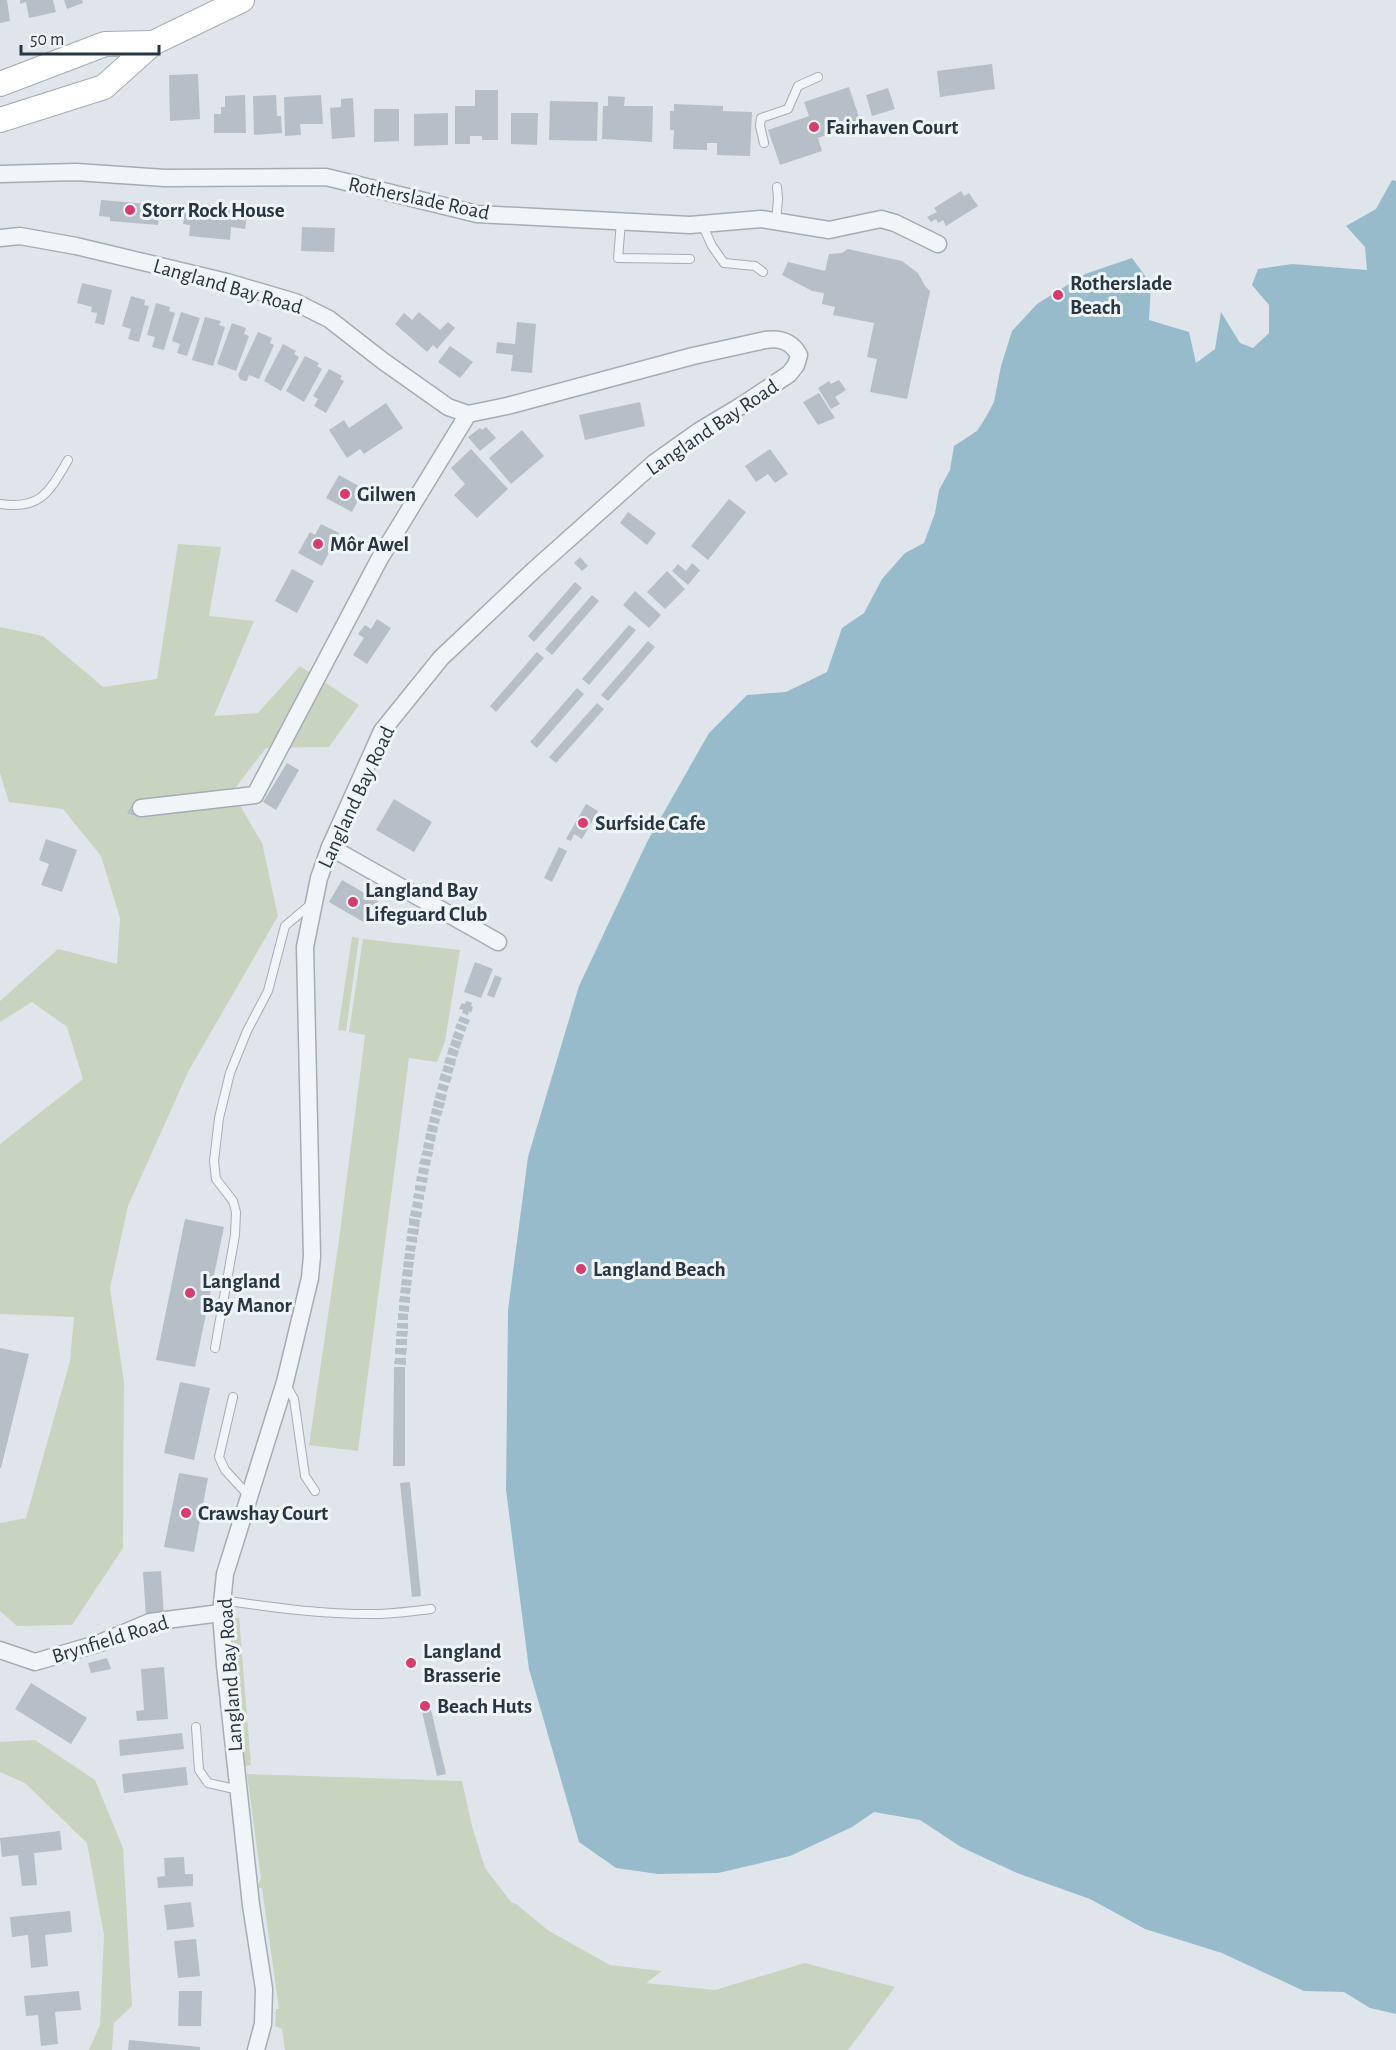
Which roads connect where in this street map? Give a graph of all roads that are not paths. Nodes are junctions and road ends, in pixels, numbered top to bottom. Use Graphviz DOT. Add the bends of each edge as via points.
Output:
graph roads {
  1 [pos="242,0"];
  2 [pos="153,43"];
  3 [pos="818,77"];
  4 [pos="0,84"];
  5 [pos="0,120"];
  6 [pos="764,143"];
  7 [pos="0,174"];
  8 [pos="777,188"];
  9 [pos="621,222"];
  10 [pos="776,222"];
  11 [pos="702,224"];
  12 [pos="0,238"];
  13 [pos="938,243"];
  14 [pos="690,259"];
  15 [pos="763,272"];
  16 [pos="468,414"];
  17 [pos="68,460"];
  18 [pos="0,504"];
  19 [pos="141,808"];
  20 [pos="330,847"];
  21 [pos="314,901"];
  22 [pos="498,942"];
  23 [pos="215,1348"];
  24 [pos="285,1382"];
  25 [pos="232,1397"];
  26 [pos="315,1491"];
  27 [pos="249,1497"];
  28 [pos="222,1606"];
  29 [pos="432,1609"];
  30 [pos="0,1650"];
  31 [pos="196,1727"];
  32 [pos="239,1790"];
  33 [pos="256,2050"];
  1 -- 2 [label="street"];
  2 -- 4 [label="street" via="105,44"];
  2 -- 5 [label="street" via="104,87"];
  3 -- 6 [label="lane" via="798,86 788,109 761,118"];
  7 -- 9 [label="street, Rotherslade Road" via="326,177 477,214"];
  8 -- 10 [label="lane"];
  9 -- 11 [label="street, Rotherslade Road"];
  9 -- 14 [label="lane" via="618,258"];
  10 -- 11 [label="street, Rotherslade Road" via="761,219"];
  10 -- 13 [label="street, Rotherslade Road" via="829,230 881,219"];
  11 -- 15 [label="lane" via="724,263 755,266"];
  12 -- 16 [label="street, Langland Bay Road" via="20,236 76,246 295,302 329,319 448,407"];
  16 -- 19 [label="street" via="380,558 255,795"];
  16 -- 20 [label="street, Langland Bay Road" via="765,340 787,342 799,355 789,374 654,463 441,658 382,731"];
  17 -- 18 [label="lane" via="42,498 28,504"];
  20 -- 21 [label="street, Langland Bay Road"];
  20 -- 22 [label="street"];
  21 -- 23 [label="lane" via="285,926 268,991 230,1073 219,1118 216,1179 233,1201 236,1212"];
  21 -- 24 [label="street, Langland Bay Road" via="305,947 312,1256"];
  24 -- 26 [label="lane" via="294,1399 305,1476"];
  24 -- 27 [label="street, Langland Bay Road"];
  25 -- 27 [label="lane" via="219,1457"];
  27 -- 28 [label="street, Langland Bay Road" via="225,1574"];
  28 -- 29 [label="lane" via="381,1614"];
  28 -- 30 [label="street, Brynfield Road" via="150,1622 100,1643 35,1662"];
  28 -- 32 [label="street, Langland Bay Road"];
  31 -- 32 [label="lane" via="200,1770 208,1783"];
  32 -- 33 [label="street, Langland Bay Road" via="264,1989 263,2024"];
}
